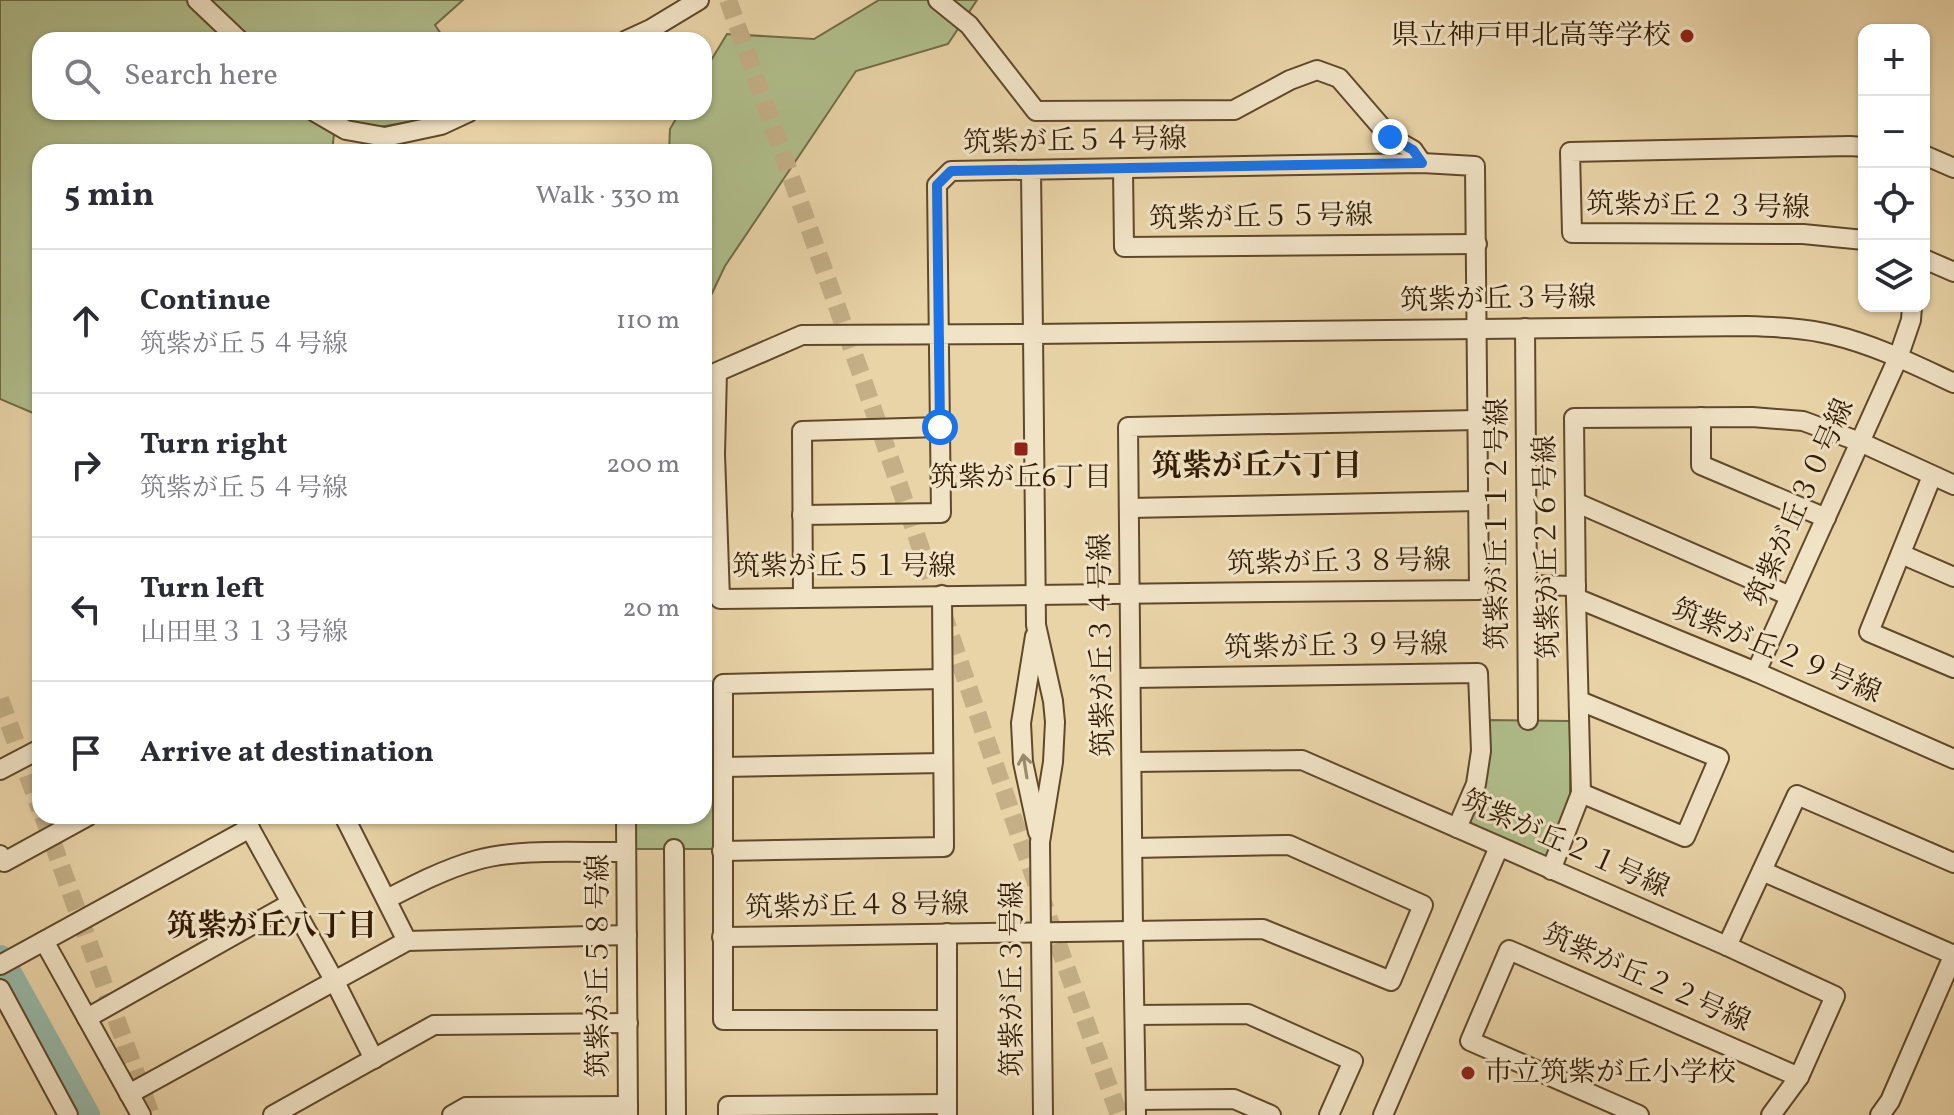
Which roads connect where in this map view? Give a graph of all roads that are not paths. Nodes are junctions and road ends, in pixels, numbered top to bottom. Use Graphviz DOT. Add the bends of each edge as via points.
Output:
graph roads {
  1 [pos="197,0"];
  2 [pos="699,0"];
  3 [pos="938,0"];
  4 [pos="231,32"];
  5 [pos="644,32"];
  6 [pos="329,120"];
  7 [pos="452,120"];
  8 [pos="1858,147"];
  9 [pos="1930,158"];
  10 [pos="1422,163"];
  11 [pos="1954,168"];
  12 [pos="1123,169"];
  13 [pos="1031,171"];
  14 [pos="1858,239"];
  15 [pos="1477,244"];
  16 [pos="1930,262"];
  17 [pos="1954,272"];
  18 [pos="1912,312"];
  19 [pos="1478,328"];
  20 [pos="1525,328"];
  21 [pos="940,334"];
  22 [pos="1033,334"];
  23 [pos="1898,358"];
  24 [pos="1954,383"];
  25 [pos="1701,417"];
  26 [pos="1477,420"];
  27 [pos="940,427"];
  28 [pos="712,431"];
  29 [pos="1860,442"];
  30 [pos="1932,476"];
  31 [pos="712,484"];
  32 [pos="1954,485"];
  33 [pos="1478,501"];
  34 [pos="1575,502"];
  35 [pos="1129,508"];
  36 [pos="802,515"];
  37 [pos="1826,518"];
  38 [pos="1901,554"];
  39 [pos="1954,577"];
  40 [pos="1527,585"];
  41 [pos="1576,592"];
  42 [pos="1035,593"];
  43 [pos="1130,594"];
  44 [pos="942,595"];
  45 [pos="1790,596"];
  46 [pos="803,597"];
  47 [pos="1036,625"];
  48 [pos="1954,668"];
  49 [pos="1756,672"];
  50 [pos="1131,678"];
  51 [pos="942,679"];
  52 [pos="1580,701"];
  53 [pos="1528,720"];
  54 [pos="32,753"];
  55 [pos="1954,759"];
  56 [pos="1132,762"];
  57 [pos="943,763"];
  58 [pos="723,767"];
  59 [pos="0,770"];
  60 [pos="1581,793"];
  61 [pos="73,824"];
  62 [pos="243,824"];
  63 [pos="247,824"];
  64 [pos="355,824"];
  65 [pos="626,824"];
  66 [pos="1457,828"];
  67 [pos="1040,842"];
  68 [pos="1499,847"];
  69 [pos="1133,848"];
  70 [pos="674,849"];
  71 [pos="722,851"];
  72 [pos="626,852"];
  73 [pos="0,855"];
  74 [pos="1954,863"];
  75 [pos="1551,870"];
  76 [pos="1762,871"];
  77 [pos="387,899"];
  78 [pos="291,903"];
  79 [pos="1133,931"];
  80 [pos="1040,932"];
  81 [pos="947,933"];
  82 [pos="627,935"];
  83 [pos="722,937"];
  84 [pos="44,941"];
  85 [pos="407,941"];
  86 [pos="1727,946"];
  87 [pos="1954,955"];
  88 [pos="6,962"];
  89 [pos="335,982"];
  90 [pos="0,989"];
  91 [pos="1135,1015"];
  92 [pos="87,1018"];
  93 [pos="947,1020"];
  94 [pos="628,1023"];
  95 [pos="374,1059"];
  96 [pos="1799,1077"];
  97 [pos="129,1094"];
  98 [pos="1136,1107"];
  99 [pos="947,1109"];
  100 [pos="628,1110"];
  101 [pos="68,1115"];
  102 [pos="141,1115"];
  103 [pos="273,1115"];
  104 [pos="452,1115"];
  105 [pos="676,1115"];
  106 [pos="728,1115"];
  107 [pos="1043,1115"];
  108 [pos="1271,1115"];
  109 [pos="1329,1115"];
  110 [pos="1383,1115"];
  111 [pos="1639,1115"];
  112 [pos="1771,1115"];
  113 [pos="1880,1115"];
  1 -- 4 [label="street"];
  2 -- 5 [label="street"];
  3 -- 10 [label="street" via="969,25 1036,111 1234,110 1317,70 1339,78 1390,137 1413,150"];
  6 -- 7 [label="street" via="346,130 385,137"];
  8 -- 14 [label="street, 筑紫が丘２３号線" via="1570,152 1572,233 1803,234"];
  9 -- 11 [label="street"];
  10 -- 12 [label="street, 筑紫が丘５４号線"];
  10 -- 15 [label="street, 筑紫が丘５４号線" via="1475,166"];
  12 -- 13 [label="street, 筑紫が丘５４号線"];
  12 -- 15 [label="street, 筑紫が丘５５号線" via="1124,247"];
  13 -- 21 [label="street, 筑紫が丘５４号線" via="951,171 937,185"];
  13 -- 22 [label="street, 筑紫が丘３号線"];
  15 -- 19 [label="street, 筑紫が丘５４号線"];
  16 -- 17 [label="street"];
  18 -- 23 [label="street, 筑紫が丘３０号線"];
  19 -- 20 [label="street, 筑紫が丘３号線"];
  19 -- 22 [label="street, 筑紫が丘３号線"];
  19 -- 26 [label="street, 筑紫が丘３８号線"];
  20 -- 23 [label="street, 筑紫が丘３号線" via="1786,328 1834,335"];
  20 -- 40 [label="street, 筑紫が丘１１２号線"];
  21 -- 22 [label="street, 筑紫が丘５１号線"];
  21 -- 27 [label="street, 筑紫が丘５４号線"];
  21 -- 28 [label="street, 筑紫が丘５１号線" via="802,335 717,372"];
  22 -- 42 [label="street, 筑紫が丘３号線"];
  23 -- 24 [label="street, 筑紫が丘３号線"];
  23 -- 29 [label="street, 筑紫が丘３０号線"];
  25 -- 29 [label="street, 筑紫が丘２６号線" via="1803,421"];
  25 -- 34 [label="street, 筑紫が丘２６号線" via="1574,418"];
  25 -- 37 [label="street" via="1701,465"];
  26 -- 33 [label="street, 筑紫が丘３８号線"];
  26 -- 35 [label="street, 筑紫が丘３４号線" via="1128,427"];
  27 -- 36 [label="street" via="802,431"];
  27 -- 36 [label="street, 筑紫が丘５４号線" via="941,513"];
  29 -- 30 [label="street, 筑紫が丘２６号線"];
  29 -- 37 [label="street, 筑紫が丘３０号線"];
  30 -- 32 [label="street, 筑紫が丘２６号線"];
  30 -- 38 [label="street"];
  31 -- 46 [label="street, 筑紫が丘５１号線" via="720,599"];
  33 -- 35 [label="street"];
  33 -- 43 [label="street, 筑紫が丘３８号線" via="1479,590"];
  34 -- 41 [label="street, 筑紫が丘２６号線"];
  34 -- 45 [label="street"];
  35 -- 43 [label="street, 筑紫が丘３４号線"];
  36 -- 46 [label="street"];
  37 -- 45 [label="street, 筑紫が丘３０号線"];
  38 -- 39 [label="street"];
  38 -- 48 [label="street" via="1869,632"];
  40 -- 41 [label="street"];
  40 -- 53 [label="street, 筑紫が丘１１２号線"];
  41 -- 49 [label="street, 筑紫が丘２９号線"];
  41 -- 52 [label="street, 筑紫が丘２６号線"];
  42 -- 43 [label="street, 筑紫が丘３８号線"];
  42 -- 44 [label="street, 筑紫が丘５１号線"];
  42 -- 47 [label="street, 筑紫が丘３号線"];
  43 -- 50 [label="street, 筑紫が丘３４号線"];
  44 -- 46 [label="street, 筑紫が丘５１号線"];
  44 -- 51 [label="street"];
  45 -- 49 [label="street, 筑紫が丘３０号線"];
  67 -- 47 [label="street, 筑紫が丘３号線, one-way" via="1023,762 1021,723"];
  47 -- 67 [label="street, 筑紫が丘３号線" via="1055,722"];
  49 -- 55 [label="street, 筑紫が丘２９号線"];
  50 -- 56 [label="street, 筑紫が丘３４号線"];
  50 -- 66 [label="street, 筑紫が丘３９号線" via="1478,673 1481,751 1476,784"];
  51 -- 57 [label="street"];
  51 -- 58 [label="street" via="723,684"];
  52 -- 60 [label="street, 筑紫が丘２６号線"];
  52 -- 60 [label="street" via="1719,758 1685,837"];
  54 -- 59 [label="street"];
  56 -- 66 [label="street, 筑紫が丘２１号線" via="1302,760"];
  56 -- 69 [label="street, 筑紫が丘３４号線"];
  57 -- 58 [label="street"];
  57 -- 71 [label="street" via="944,847"];
  58 -- 71 [label="street"];
  60 -- 75 [label="street, 筑紫が丘２６号線"];
  61 -- 73 [label="street" via="4,862"];
  62 -- 84 [label="street"];
  63 -- 78 [label="street"];
  64 -- 77 [label="street"];
  65 -- 72 [label="street, 筑紫が丘５８号線"];
  66 -- 68 [label="street, 筑紫が丘２１号線"];
  67 -- 80 [label="street, 筑紫が丘３号線"];
  68 -- 75 [label="street, 筑紫が丘２１号線"];
  68 -- 110 [label="street"];
  69 -- 79 [label="street, 筑紫が丘３４号線"];
  69 -- 79 [label="street, 筑紫が丘４８号線" via="1289,845 1423,905 1391,981 1263,929"];
  70 -- 105 [label="street"];
  71 -- 83 [label="street"];
  72 -- 77 [label="street" via="519,853 480,859"];
  72 -- 82 [label="street, 筑紫が丘５８号線"];
  74 -- 76 [label="street" via="1797,795"];
  75 -- 86 [label="street, 筑紫が丘２１号線"];
  76 -- 86 [label="street"];
  76 -- 87 [label="street"];
  77 -- 85 [label="street"];
  78 -- 89 [label="street"];
  78 -- 92 [label="street"];
  79 -- 80 [label="street, 筑紫が丘４８号線"];
  79 -- 91 [label="street, 筑紫が丘３４号線"];
  80 -- 81 [label="street, 筑紫が丘４８号線"];
  80 -- 107 [label="street, 筑紫が丘３号線"];
  81 -- 83 [label="street, 筑紫が丘４８号線"];
  81 -- 93 [label="street"];
  82 -- 85 [label="street"];
  82 -- 94 [label="street, 筑紫が丘５８号線"];
  83 -- 93 [label="street" via="723,1020"];
  84 -- 88 [label="street"];
  84 -- 92 [label="street"];
  85 -- 89 [label="street"];
  86 -- 96 [label="street, 筑紫が丘２１号線" via="1835,996"];
  87 -- 113 [label="street"];
  89 -- 95 [label="street"];
  89 -- 97 [label="street"];
  90 -- 101 [label="street"];
  91 -- 98 [label="street, 筑紫が丘３４号線"];
  91 -- 109 [label="street" via="1248,1014 1353,1061"];
  92 -- 97 [label="street"];
  93 -- 99 [label="street"];
  94 -- 95 [label="street" via="434,1025"];
  94 -- 100 [label="street, 筑紫が丘５８号線"];
  95 -- 103 [label="street"];
  96 -- 111 [label="street, 筑紫が丘２２号線" via="1509,950 1470,1041"];
  96 -- 112 [label="street, 筑紫が丘２１号線"];
  97 -- 102 [label="street"];
  98 -- 108 [label="street" via="1234,1099"];
  99 -- 106 [label="street" via="728,1106"];
  100 -- 104 [label="street" via="466,1107"];
}
